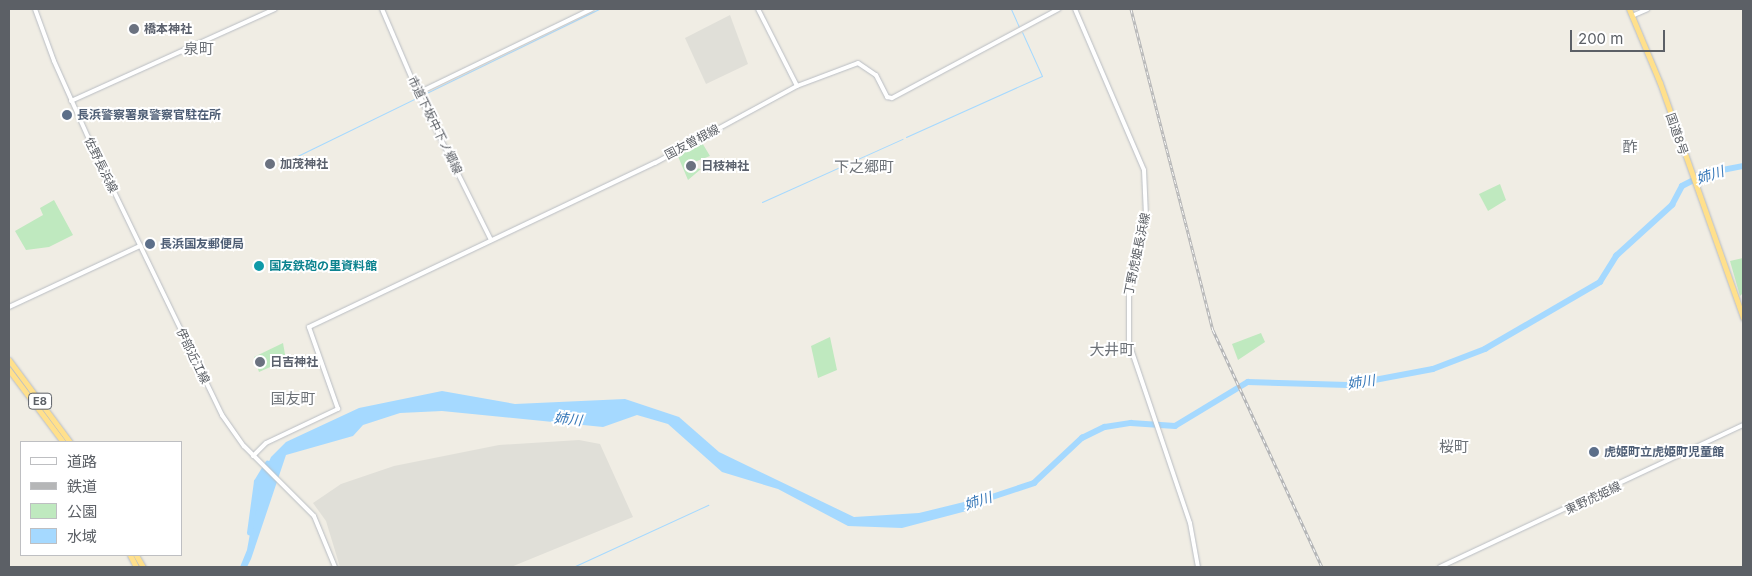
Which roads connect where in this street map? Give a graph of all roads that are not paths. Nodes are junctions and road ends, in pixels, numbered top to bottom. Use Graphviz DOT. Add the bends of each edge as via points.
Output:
graph roads {
  1 [pos="35,9"];
  2 [pos="275,9"];
  3 [pos="382,9"];
  4 [pos="592,9"];
  5 [pos="758,9"];
  6 [pos="1059,9"];
  7 [pos="1075,9"];
  8 [pos="1629,9"];
  9 [pos="1648,9"];
  10 [pos="1632,16"];
  11 [pos="797,86"];
  12 [pos="419,95"];
  13 [pos="71,100"];
  14 [pos="491,240"];
  15 [pos="140,246"];
  16 [pos="9,307"];
  17 [pos="1743,318"];
  18 [pos="9,360"];
  19 [pos="9,370"];
  20 [pos="1743,424"];
  21 [pos="62,441"];
  22 [pos="69,441"];
  23 [pos="253,456"];
  24 [pos="137,556"];
  25 [pos="143,567"];
  26 [pos="335,567"];
  27 [pos="1198,567"];
  28 [pos="1440,567"];
  1 -- 13 [label="main road"];
  2 -- 13 [label="main road"];
  3 -- 12 [label="main road, 市道下坂中下ノ郷線"];
  4 -- 12 [label="main road"];
  5 -- 11 [label="main road"];
  6 -- 11 [label="main road, 国友曽根線" via="892,98 887,97 876,75 858,63"];
  7 -- 27 [label="main road, 丁野虎姫長浜線" via="1144,170 1146,215 1126,310 1129,343 1190,523"];
  8 -- 10 [label="highway, 国道8号"];
  9 -- 10 [label="main road"];
  10 -- 17 [label="highway, 国道8号"];
  11 -- 14 [label="main road, 国友曽根線" via="655,163"];
  12 -- 14 [label="main road, 市道下坂中下ノ郷線"];
  13 -- 15 [label="main road, 佐野長浜線"];
  14 -- 23 [label="main road, 国友曽根線" via="309,327 338,409 266,443"];
  15 -- 16 [label="main road"];
  15 -- 23 [label="main road, 伊部近江線" via="222,415"];
  18 -- 22 [label="highway, E8"];
  19 -- 21 [label="highway, E8"];
  20 -- 28 [label="main road, 東野虎姫線"];
  23 -- 26 [label="main road, 伊部近江線" via="321,526"];
  24 -- 25 [label="highway"];
}
